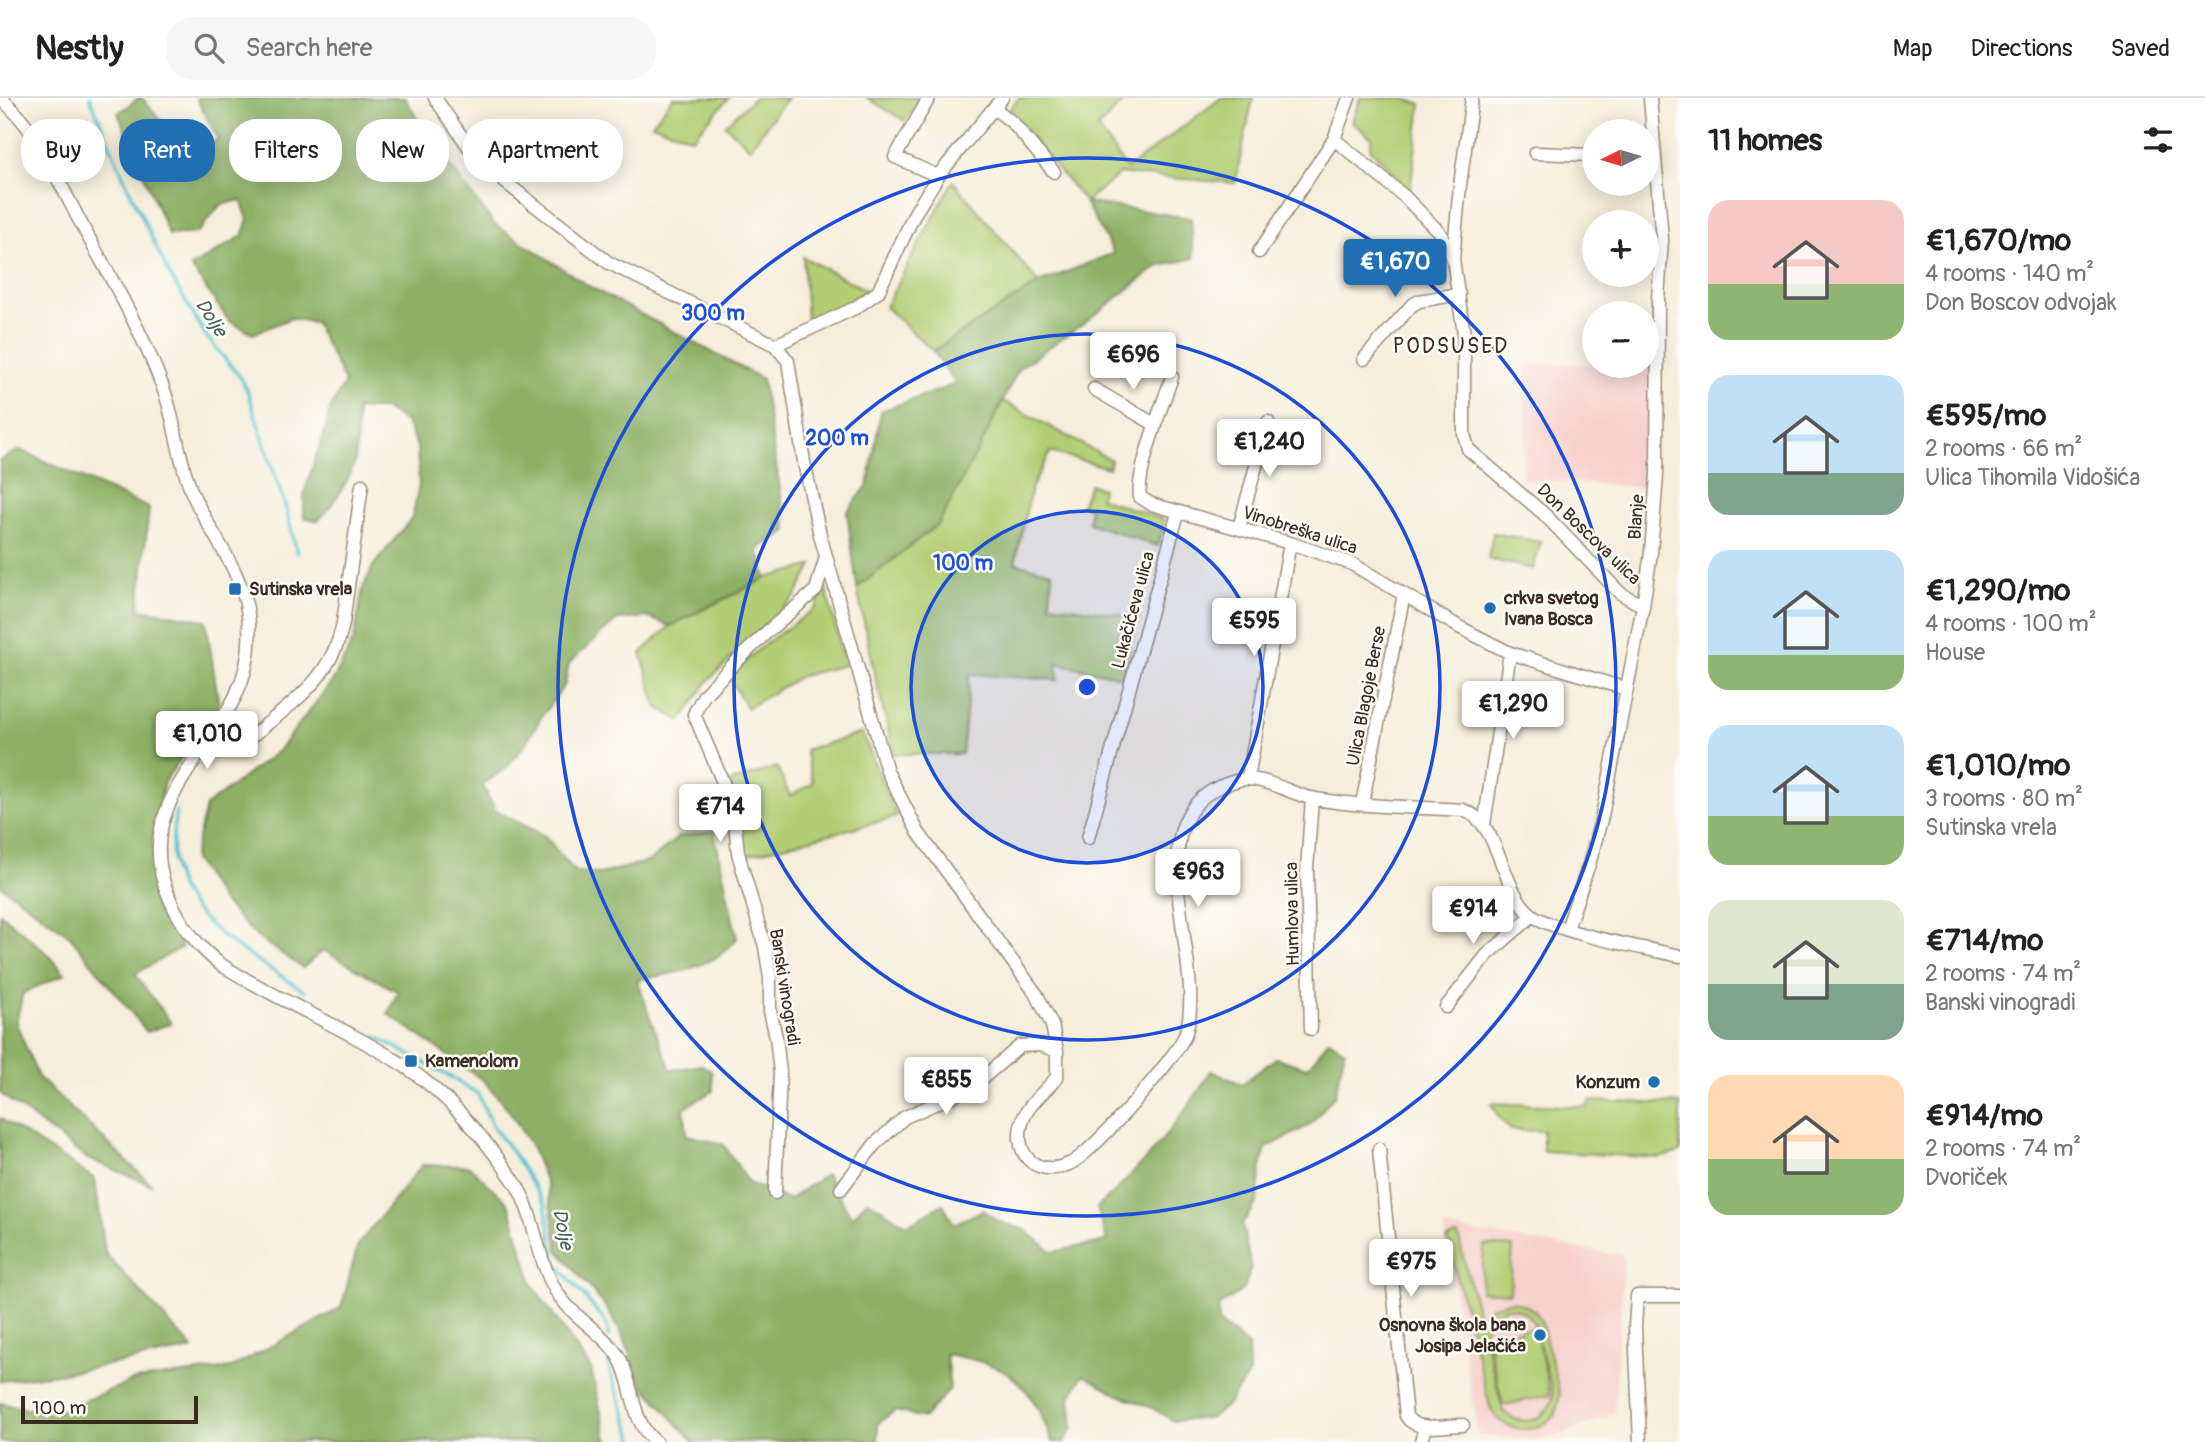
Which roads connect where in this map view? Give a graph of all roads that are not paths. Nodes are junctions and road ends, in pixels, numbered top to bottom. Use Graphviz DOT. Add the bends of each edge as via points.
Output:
graph roads {
  1 [pos="1,98"];
  2 [pos="435,98"];
  3 [pos="929,98"];
  4 [pos="1349,98"];
  5 [pos="1472,98"];
  6 [pos="1650,98"];
  7 [pos="998,103"];
  8 [pos="1650,119"];
  9 [pos="1334,139"];
  10 [pos="1535,153"];
  11 [pos="1582,155"];
  12 [pos="1054,172"];
  13 [pos="938,177"];
  14 [pos="1656,196"];
  15 [pos="1259,252"];
  16 [pos="1453,259"];
  17 [pos="1459,293"];
  18 [pos="775,345"];
  19 [pos="1364,359"];
  20 [pos="1172,377"];
  21 [pos="1094,389"];
  22 [pos="1268,422"];
  23 [pos="1156,425"];
  24 [pos="362,485"];
  25 [pos="1178,513"];
  26 [pos="1239,528"];
  27 [pos="1290,543"];
  28 [pos="826,557"];
  29 [pos="1404,594"];
  30 [pos="1643,606"];
  31 [pos="1510,653"];
  32 [pos="1626,689"];
  33 [pos="207,742"];
  34 [pos="1248,778"];
  35 [pos="1312,798"];
  36 [pos="1362,804"];
  37 [pos="1484,825"];
  38 [pos="1088,838"];
  39 [pos="1532,916"];
  40 [pos="1567,929"];
  41 [pos="1680,956"];
  42 [pos="1446,1007"];
  43 [pos="1311,1029"];
  44 [pos="1058,1051"];
  45 [pos="1379,1149"];
  46 [pos="841,1189"];
  47 [pos="775,1193"];
  48 [pos="1680,1296"];
  49 [pos="1463,1425"];
  50 [pos="1425,1426"];
  51 [pos="656,1442"];
  52 [pos="1421,1442"];
  53 [pos="1640,1442"];
  1 -- 33 [label="street" via="32,132 119,293 164,392 194,496 243,595 250,640 246,665 235,696"];
  2 -- 18 [label="street" via="472,153 492,172 609,263"];
  3 -- 13 [label="street" via="895,158"];
  4 -- 9 [label="street"];
  5 -- 16 [label="street"];
  6 -- 8 [label="street, Blanje"];
  7 -- 12 [label="street"];
  7 -- 13 [label="street"];
  9 -- 15 [label="street"];
  9 -- 16 [label="street, Don Boscova ulica" via="1405,197 1440,233"];
  10 -- 11 [label="street"];
  13 -- 18 [label="street" via="915,213 878,292 855,308"];
  14 -- 30 [label="street, Blanje" via="1662,239 1657,475"];
  16 -- 17 [label="street, Don Boscova ulica"];
  17 -- 19 [label="street" via="1412,305"];
  17 -- 30 [label="street, Don Boscova ulica" via="1468,449 1544,513 1620,593"];
  18 -- 28 [label="street" via="788,361"];
  20 -- 23 [label="street, Vinobreška ulica"];
  21 -- 23 [label="street"];
  22 -- 26 [label="street"];
  23 -- 25 [label="street, Vinobreška ulica" via="1140,497"];
  24 -- 33 [label="street" via="344,623 329,665 305,692 251,737"];
  25 -- 26 [label="street, Vinobreška ulica"];
  25 -- 38 [label="street, Lukačićeva ulica"];
  26 -- 27 [label="street, Vinobreška ulica"];
  27 -- 29 [label="street, Vinobreška ulica" via="1359,567"];
  27 -- 34 [label="street"];
  28 -- 44 [label="street" via="887,771 918,832 1037,995 1052,1025"];
  28 -- 47 [label="street, Banski vinogradi" via="816,590 734,664 704,695 694,715 730,799 738,853 765,947 780,1073"];
  29 -- 31 [label="street, Vinobreška ulica"];
  29 -- 36 [label="street, Ulica Blagoje Berse"];
  30 -- 32 [label="street, Blanje"];
  31 -- 32 [label="street, Vinobreška ulica"];
  31 -- 37 [label="street"];
  32 -- 40 [label="street, Blanje" via="1602,816"];
  33 -- 51 [label="street" via="166,807 159,839 162,878 182,922 220,964 407,1068 482,1137 520,1191 556,1290 571,1311 615,1351 638,1415"];
  34 -- 35 [label="street"];
  34 -- 44 [label="street" via="1201,799 1178,839 1191,1000 1186,1035 1167,1066 1094,1144 1072,1163 1045,1169 1032,1165 1022,1151 1020,1135 1028,1109 1057,1077"];
  35 -- 36 [label="street"];
  35 -- 43 [label="street, Humlova ulica" via="1307,869"];
  36 -- 37 [label="street" via="1463,810 1474,813"];
  37 -- 39 [label="street" via="1516,899"];
  39 -- 40 [label="street"];
  39 -- 42 [label="street" via="1487,956"];
  40 -- 41 [label="street"];
  44 -- 46 [label="street" via="1040,1045 1020,1046 971,1088 905,1117 875,1144"];
  45 -- 50 [label="street" via="1406,1416 1417,1426"];
  48 -- 53 [label="street" via="1637,1296"];
  49 -- 50 [label="street"];
  50 -- 52 [label="street"];
}
